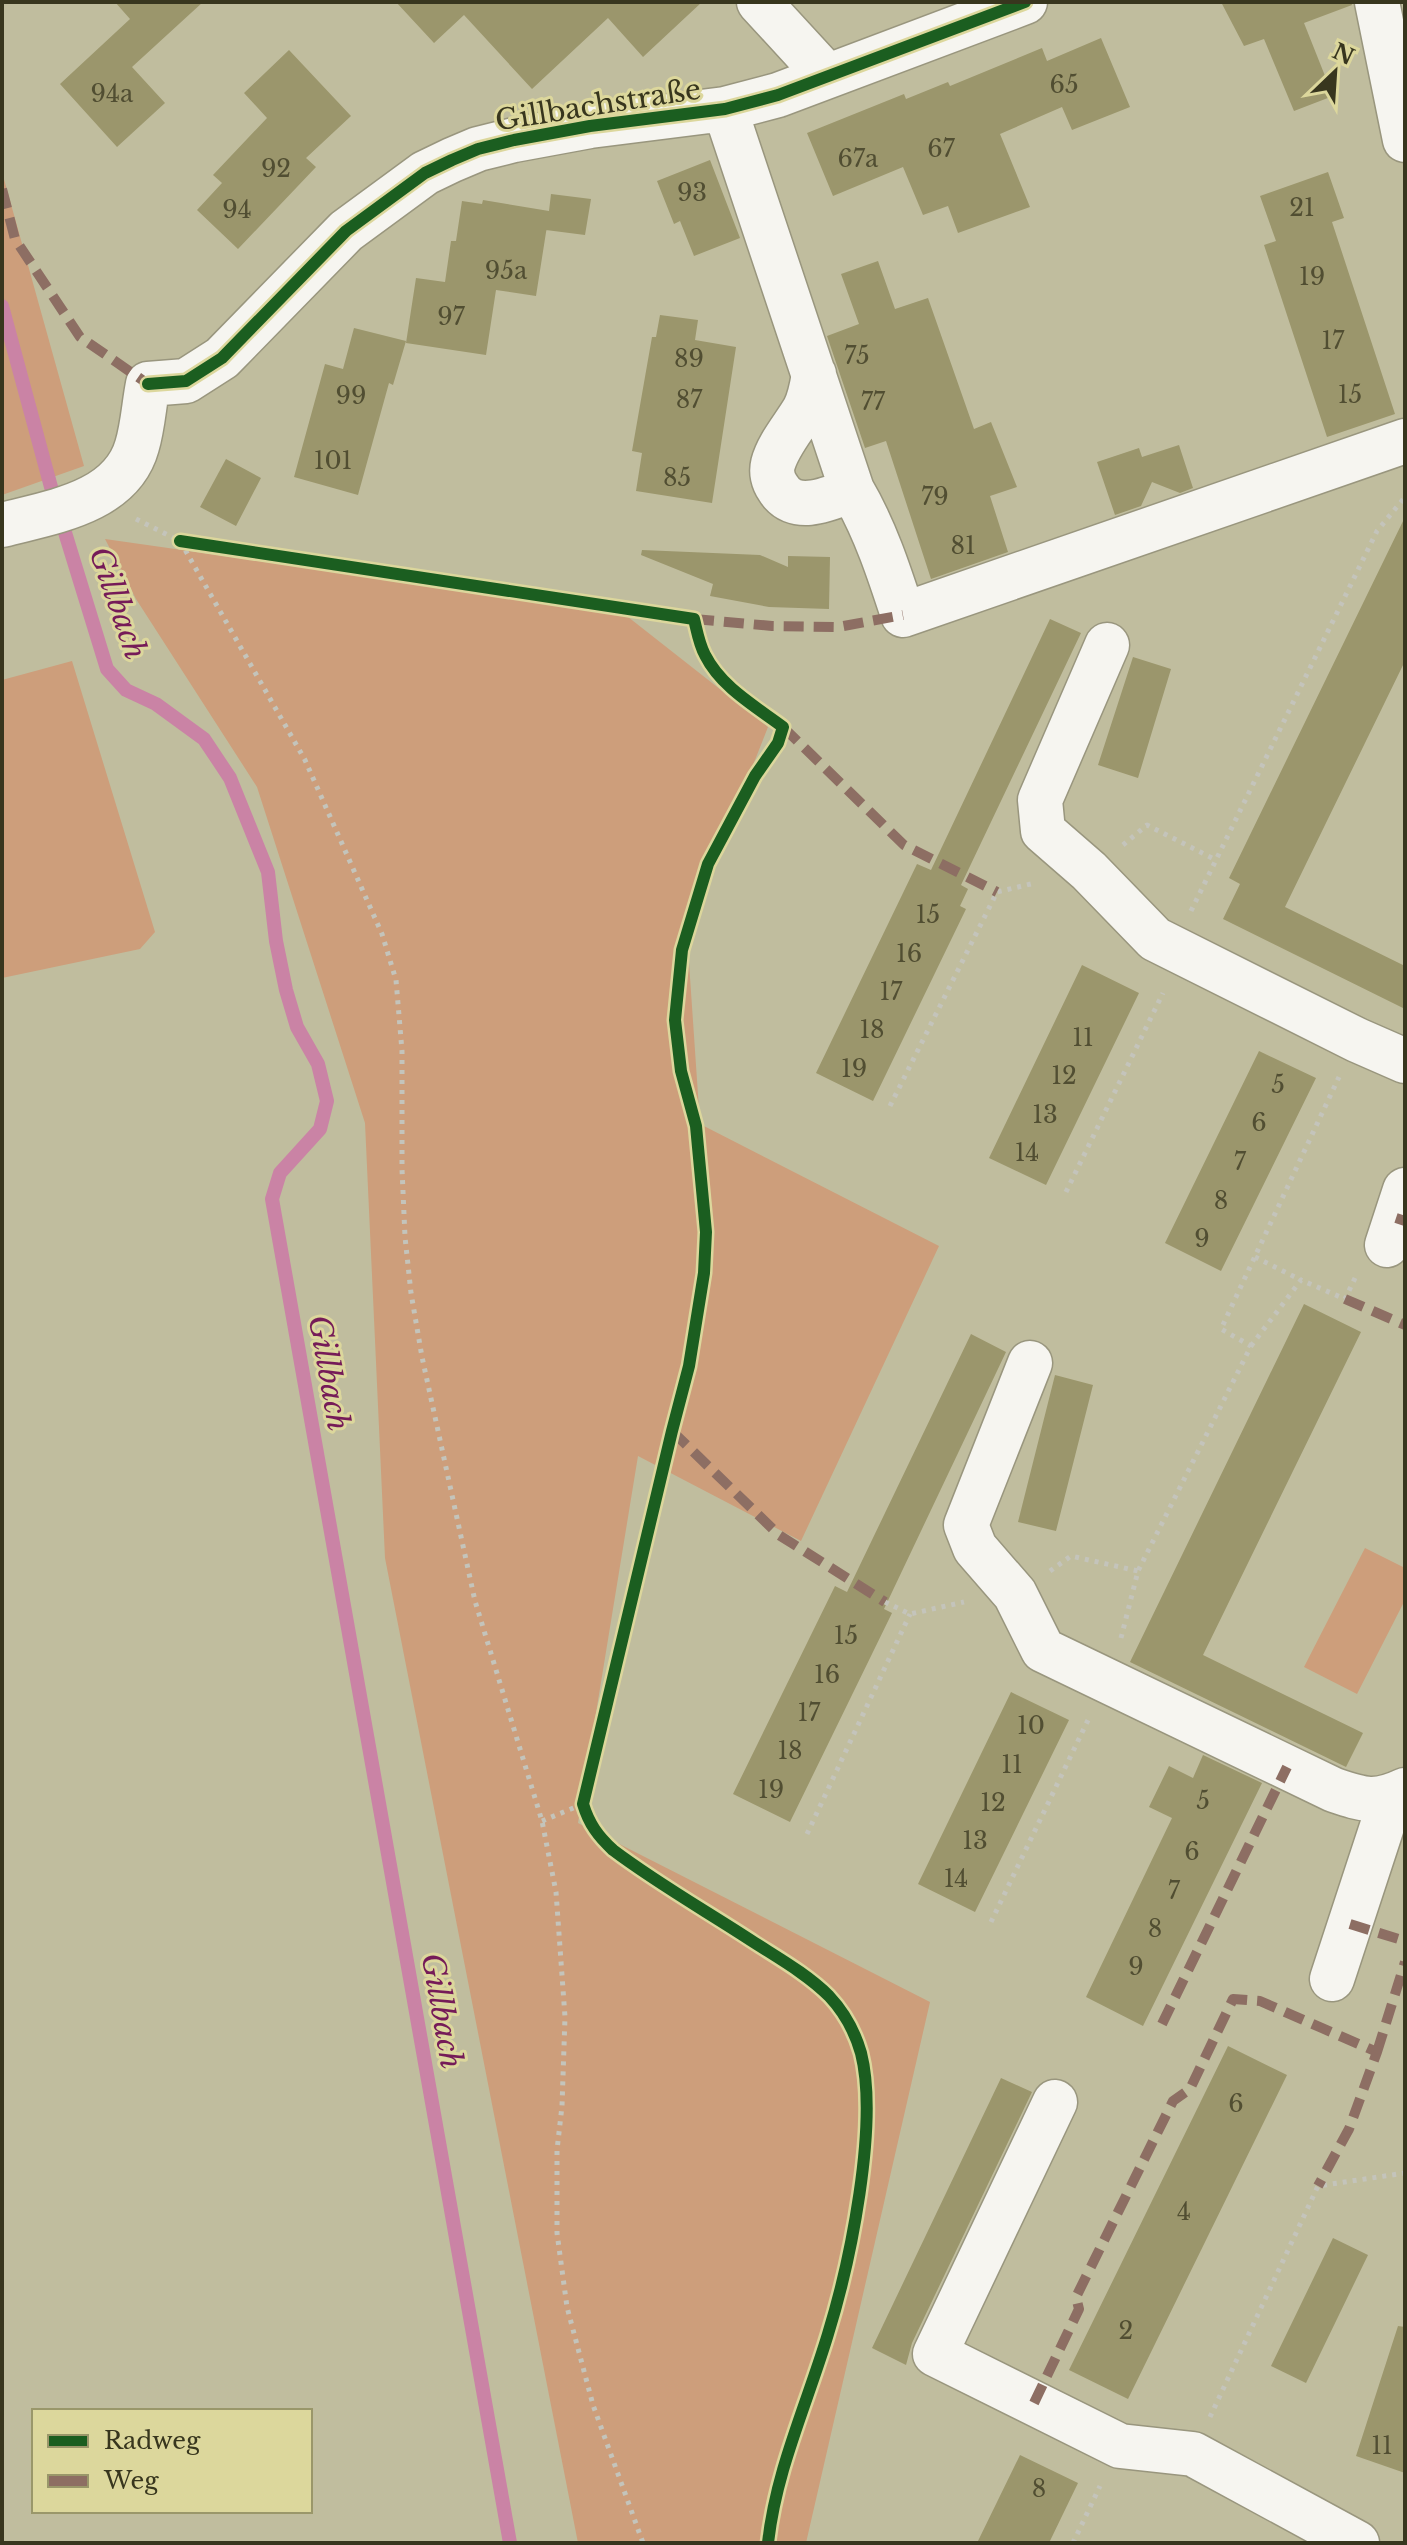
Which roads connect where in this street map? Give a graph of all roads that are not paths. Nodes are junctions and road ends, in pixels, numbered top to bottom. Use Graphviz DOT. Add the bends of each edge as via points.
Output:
graph roads {
  1 [pos="759,2"];
  2 [pos="1025,2"];
  3 [pos="1377,2"];
  4 [pos="827,76"];
  5 [pos="725,109"];
  6 [pos="1405,140"];
  7 [pos="814,374"];
  8 [pos="1405,441"];
  9 [pos="852,490"];
  10 [pos="17,521"];
  11 [pos="1107,645"];
  12 [pos="1405,1061"];
  13 [pos="1405,1190"];
  14 [pos="1387,1245"];
  15 [pos="1030,1363"];
  16 [pos="1399,1793"];
  17 [pos="1332,1979"];
  18 [pos="1055,2102"];
  19 [pos="1357,2543"];
  1 -- 4 [label="street"];
  2 -- 4 [label="street, Gillbachstraße"];
  3 -- 6 [label="street"];
  4 -- 5 [label="street, Gillbachstraße"];
  5 -- 7 [label="street, Gillbachstraße"];
  5 -- 10 [label="street, Gillbachstraße" via="514,140 478,149 425,173 346,231 222,358 186,381 148,384 134,455 94,497"];
  7 -- 9 [label="street, Gillbachstraße"];
  7 -- 9 [label="street" via="805,409 774,461 773,479 790,501 813,503"];
  8 -- 9 [label="street, Gillbachstraße" via="903,615 885,560"];
  11 -- 12 [label="street" via="1040,800 1043,831 1155,939"];
  13 -- 14 [label="street"];
  15 -- 16 [label="street" via="966,1525 975,1548 1015,1594 1043,1650 1334,1790 1364,1800"];
  16 -- 17 [label="street"];
  18 -- 19 [label="street" via="935,2354 1120,2446 1193,2454"];
}
